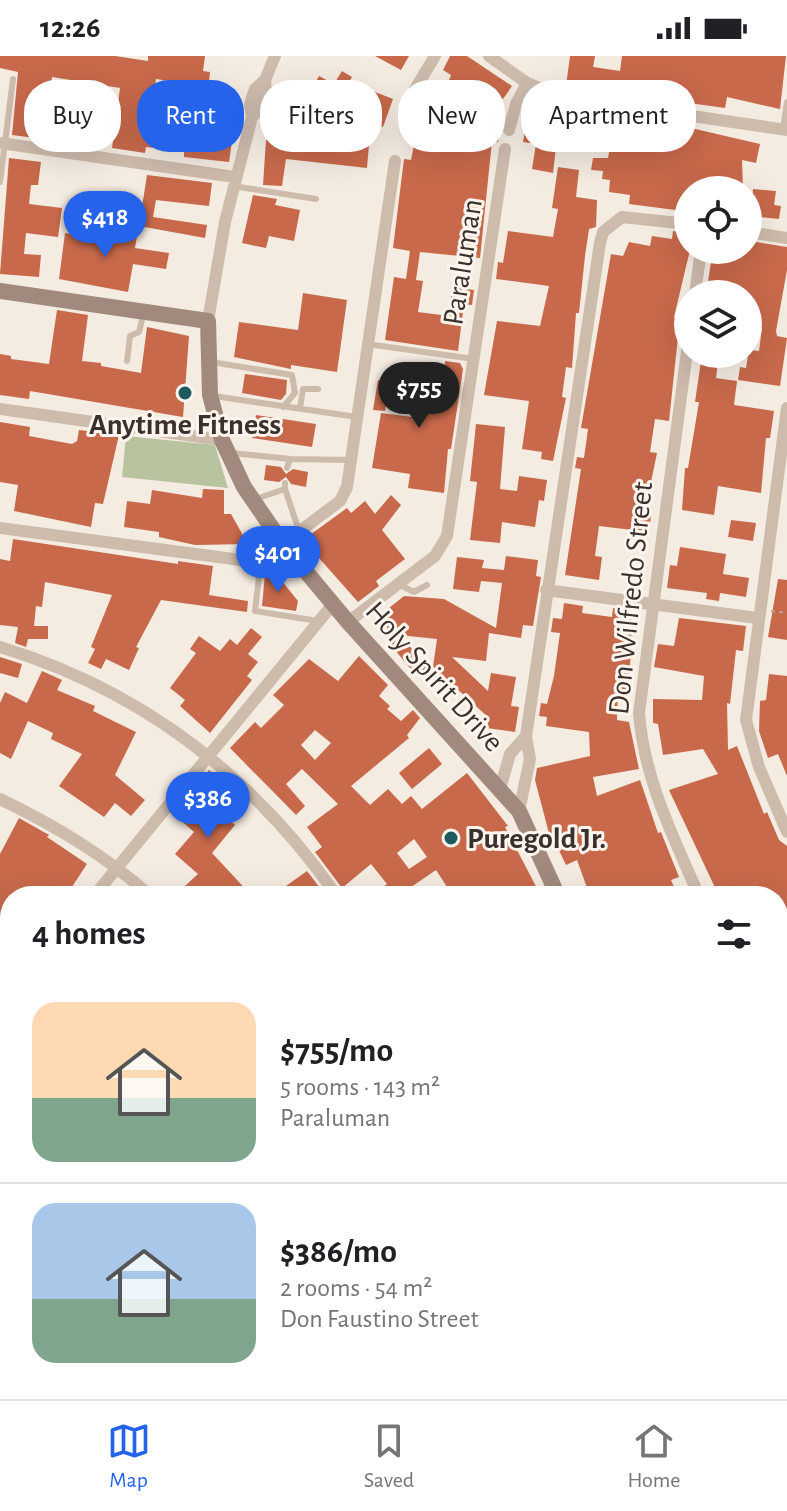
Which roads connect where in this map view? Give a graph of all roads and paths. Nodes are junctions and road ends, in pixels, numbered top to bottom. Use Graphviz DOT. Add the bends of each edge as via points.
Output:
graph roads {
  1 [pos="275,56"];
  2 [pos="435,56"];
  3 [pos="489,56"];
  4 [pos="13,79"];
  5 [pos="421,80"];
  6 [pos="523,80"];
  7 [pos="521,94"];
  8 [pos="787,102"];
  9 [pos="696,117"];
  10 [pos="509,130"];
  11 [pos="785,130"];
  12 [pos="2,144"];
  13 [pos="505,152"];
  14 [pos="395,161"];
  15 [pos="234,181"];
  16 [pos="0,182"];
  17 [pos="316,199"];
  18 [pos="674,222"];
  19 [pos="762,234"];
  20 [pos="787,238"];
  21 [pos="0,291"];
  22 [pos="144,312"];
  23 [pos="208,321"];
  24 [pos="367,344"];
  25 [pos="474,359"];
  26 [pos="127,361"];
  27 [pos="207,362"];
  28 [pos="685,368"];
  29 [pos="318,389"];
  30 [pos="210,395"];
  31 [pos="283,407"];
  32 [pos="300,408"];
  33 [pos="787,408"];
  34 [pos="0,409"];
  35 [pos="357,417"];
  36 [pos="225,446"];
  37 [pos="290,459"];
  38 [pos="351,460"];
  39 [pos="287,468"];
  40 [pos="252,500"];
  41 [pos="0,528"];
  42 [pos="299,531"];
  43 [pos="283,544"];
  44 [pos="261,559"];
  45 [pos="398,584"];
  46 [pos="427,585"];
  47 [pos="546,590"];
  48 [pos="333,604"];
  49 [pos="651,604"];
  50 [pos="757,618"];
  51 [pos="318,621"];
  52 [pos="348,622"];
  53 [pos="0,647"];
  54 [pos="526,736"];
  55 [pos="210,755"];
  56 [pos="500,789"];
  57 [pos="0,799"];
  58 [pos="519,811"];
  59 [pos="787,832"];
  60 [pos="118,867"];
  61 [pos="102,886"];
  62 [pos="140,886"];
  63 [pos="329,886"];
  64 [pos="553,886"];
  65 [pos="695,886"];
  1 -- 15 [label="street"];
  2 -- 5 [label="street"];
  3 -- 6 [label="street"];
  4 -- 12 [label="lane"];
  7 -- 10 [label="street"];
  8 -- 11 [label="lane"];
  9 -- 11 [label="street"];
  12 -- 15 [label="street"];
  12 -- 16 [label="lane"];
  13 -- 25 [label="street, Paraluman"];
  14 -- 24 [label="street"];
  15 -- 17 [label="lane"];
  15 -- 23 [label="street"];
  18 -- 47 [label="street" via="622,217 603,232"];
  19 -- 20 [label="street"];
  21 -- 22 [label="main road"];
  22 -- 23 [label="main road"];
  22 -- 26 [label="lane" via="139,332 130,336"];
  23 -- 27 [label="main road, Holy Spirit Drive"];
  24 -- 25 [label="lane"];
  24 -- 35 [label="street"];
  25 -- 45 [label="street, Paraluman" via="447,536 435,556"];
  27 -- 30 [label="main road, Holy Spirit Drive"];
  27 -- 31 [label="lane" via="292,375 295,393"];
  28 -- 49 [label="street, Don Wilfredo Street"];
  29 -- 32 [label="lane" via="303,389"];
  30 -- 31 [label="lane"];
  30 -- 36 [label="main road, Holy Spirit Drive"];
  31 -- 32 [label="lane"];
  32 -- 35 [label="lane"];
  33 -- 50 [label="street"];
  34 -- 36 [label="street"];
  35 -- 38 [label="street"];
  36 -- 37 [label="lane"];
  36 -- 40 [label="main road, Holy Spirit Drive"];
  37 -- 38 [label="lane"];
  37 -- 39 [label="lane"];
  38 -- 42 [label="street" via="340,501"];
  40 -- 42 [label="lane" via="285,486"];
  40 -- 43 [label="main road, Holy Spirit Drive"];
  41 -- 44 [label="street"];
  42 -- 43 [label="street"];
  43 -- 44 [label="street"];
  43 -- 48 [label="main road, Holy Spirit Drive"];
  44 -- 51 [label="lane" via="255,611"];
  45 -- 46 [label="lane" via="414,592"];
  45 -- 52 [label="street, Paraluman"];
  47 -- 49 [label="street"];
  47 -- 54 [label="street"];
  48 -- 51 [label="street"];
  48 -- 52 [label="main road, Holy Spirit Drive"];
  49 -- 50 [label="street"];
  49 -- 65 [label="street, Don Wilfredo Street" via="639,713 642,746 658,801"];
  50 -- 59 [label="street" via="747,728"];
  51 -- 55 [label="street"];
  52 -- 56 [label="main road, Holy Spirit Drive"];
  53 -- 55 [label="street" via="99,684"];
  54 -- 56 [label="street" via="510,754"];
  54 -- 58 [label="street" via="530,759"];
  55 -- 60 [label="street"];
  55 -- 63 [label="street" via="279,821"];
  56 -- 58 [label="main road, Holy Spirit Drive"];
  57 -- 60 [label="street" via="60,827"];
  58 -- 64 [label="main road, Holy Spirit Drive"];
  60 -- 61 [label="street"];
  60 -- 62 [label="street"];
}
